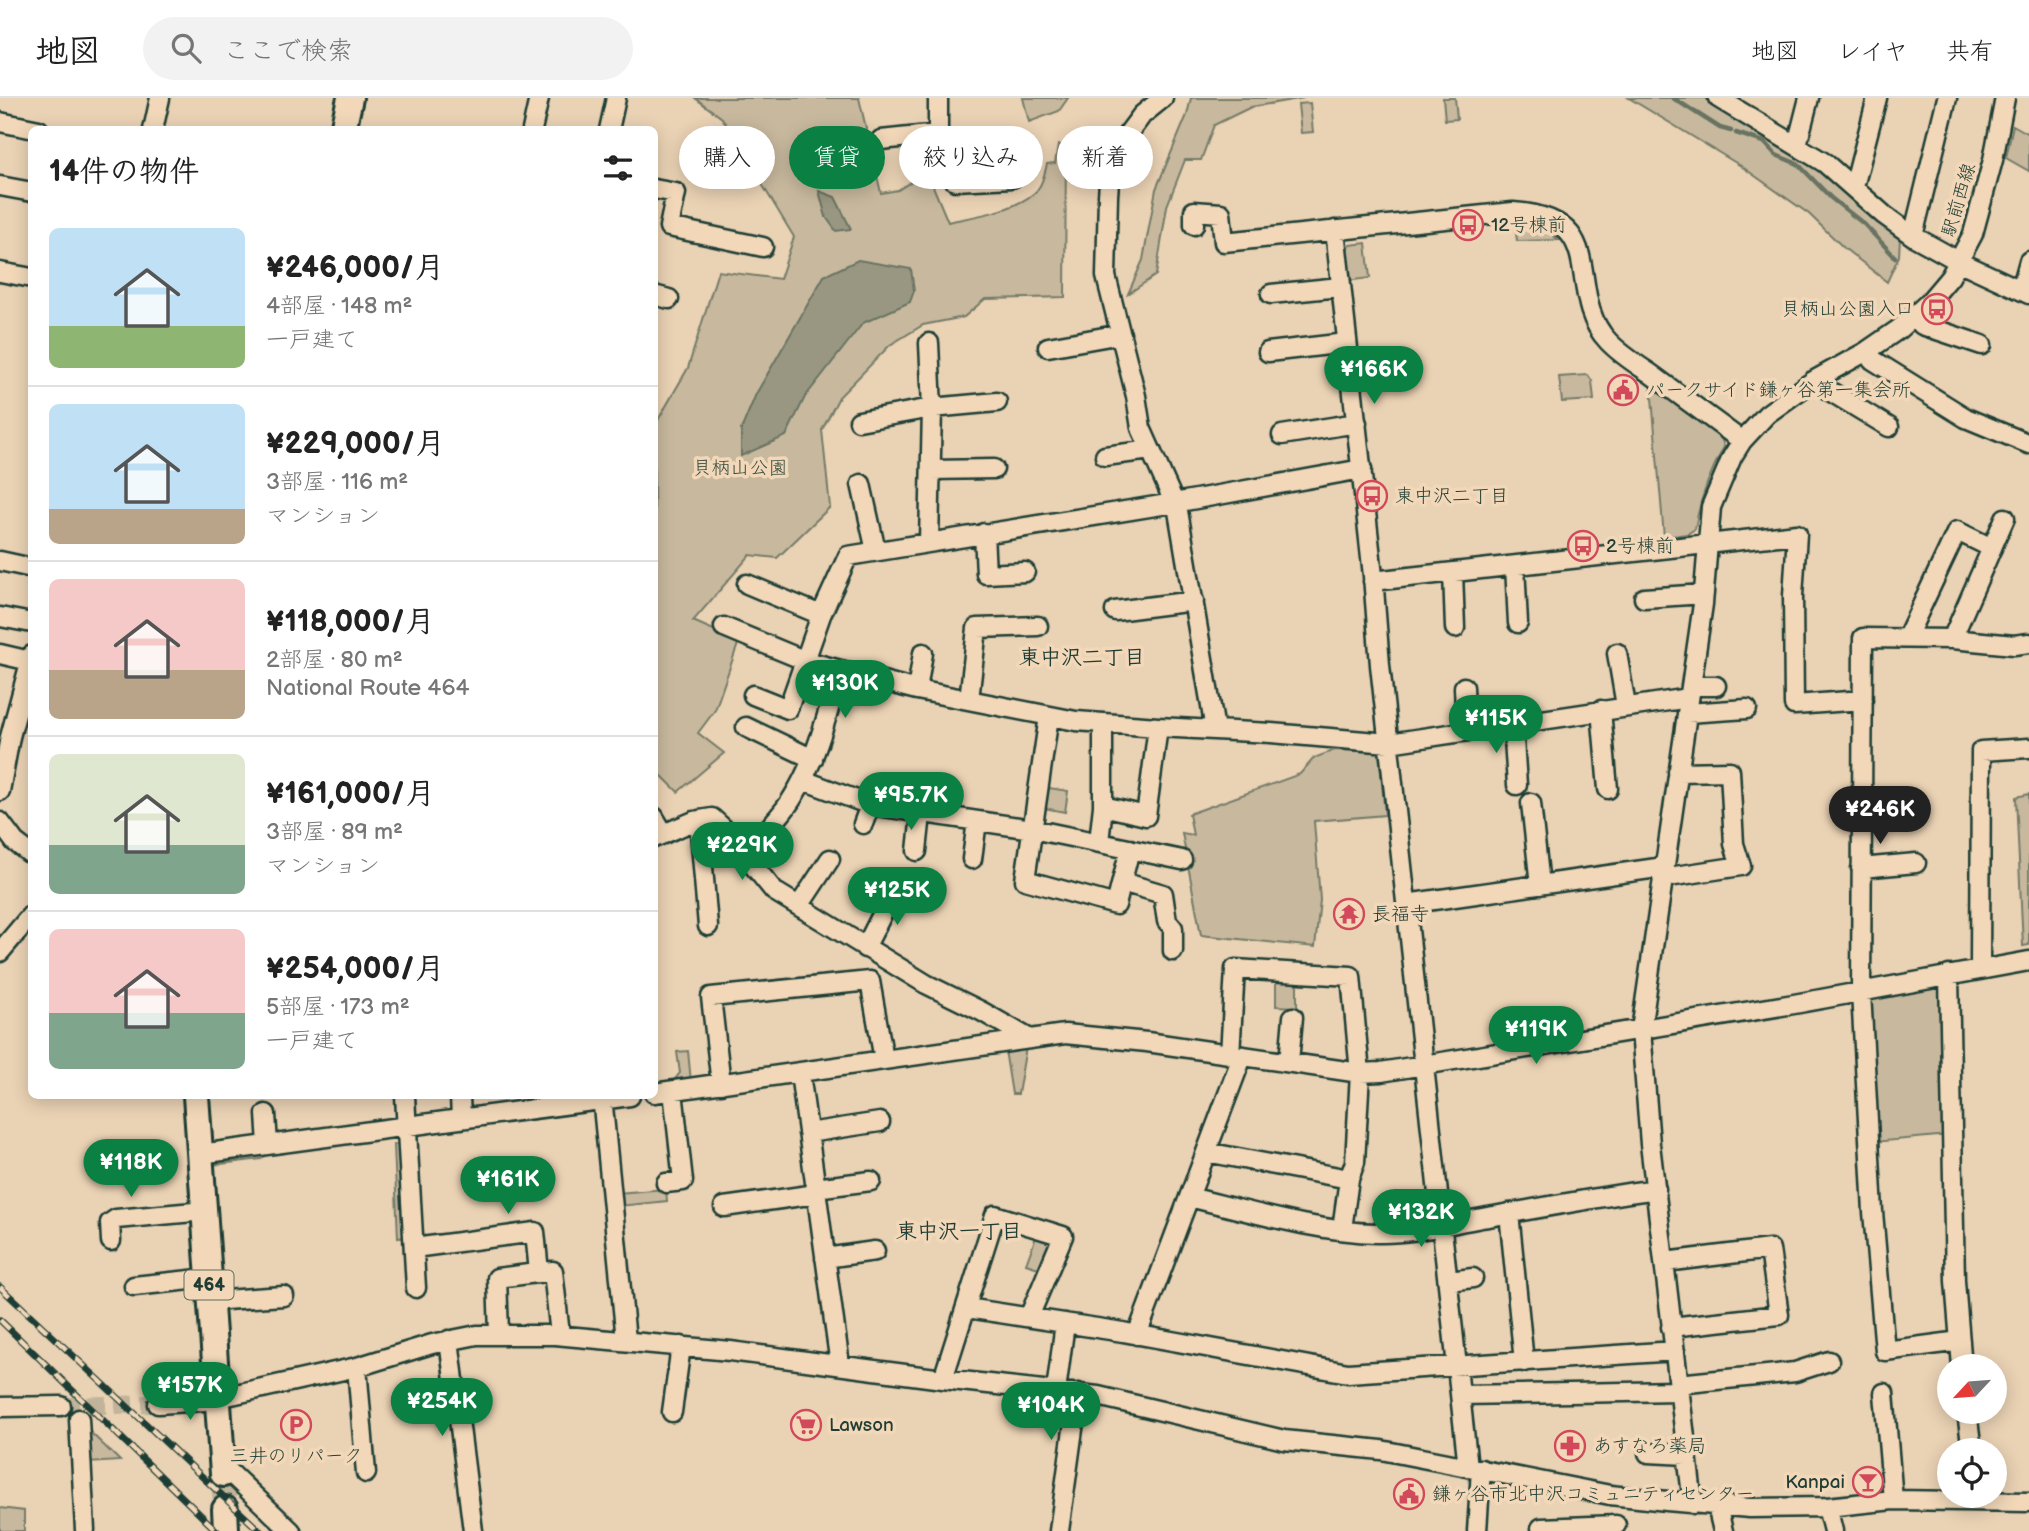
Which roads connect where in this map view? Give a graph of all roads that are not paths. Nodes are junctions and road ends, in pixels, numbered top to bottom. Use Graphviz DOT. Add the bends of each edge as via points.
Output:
graph roads {
  1 [pos="160,98"];
  2 [pos="350,98"];
  3 [pos="540,98"];
  4 [pos="616,98"];
  5 [pos="938,98"];
  6 [pos="1163,98"];
  7 [pos="1809,98"];
  8 [pos="1877,98"];
  9 [pos="1947,98"];
  10 [pos="2005,98"];
  11 [pos="1729,101"];
  12 [pos="0,122"];
  13 [pos="154,126"];
  14 [pos="345,126"];
  15 [pos="533,126"];
  16 [pos="610,126"];
  17 [pos="938,126"];
  18 [pos="28,128"];
  19 [pos="1797,145"];
  20 [pos="0,186"];
  21 [pos="1854,187"];
  22 [pos="658,189"];
  23 [pos="28,191"];
  24 [pos="1201,210"];
  25 [pos="1335,230"];
  26 [pos="1913,236"];
  27 [pos="763,247"];
  28 [pos="2029,261"];
  29 [pos="1960,262"];
  30 [pos="0,272"];
  31 [pos="28,277"];
  32 [pos="1340,287"];
  33 [pos="2025,292"];
  34 [pos="1271,294"];
  35 [pos="1915,316"];
  36 [pos="1121,334"];
  37 [pos="929,343"];
  38 [pos="1346,343"];
  39 [pos="1982,345"];
  40 [pos="1048,346"];
  41 [pos="1867,351"];
  42 [pos="1268,352"];
  43 [pos="1813,381"];
  44 [pos="997,402"];
  45 [pos="932,408"];
  46 [pos="859,421"];
  47 [pos="1357,423"];
  48 [pos="1889,427"];
  49 [pos="1282,435"];
  50 [pos="1742,441"];
  51 [pos="2029,444"];
  52 [pos="1151,450"];
  53 [pos="1105,456"];
  54 [pos="994,469"];
  55 [pos="1362,469"];
  56 [pos="931,470"];
  57 [pos="861,484"];
  58 [pos="1174,503"];
  59 [pos="2006,518"];
  60 [pos="984,533"];
  61 [pos="929,542"];
  62 [pos="1708,543"];
  63 [pos="1992,548"];
  64 [pos="876,551"];
  65 [pos="0,561"];
  66 [pos="1515,566"];
  67 [pos="28,567"];
  68 [pos="1026,572"];
  69 [pos="1453,572"];
  70 [pos="1373,581"];
  71 [pos="747,584"];
  72 [pos="1704,594"];
  73 [pos="1644,598"];
  74 [pos="1194,601"];
  75 [pos="1115,611"];
  76 [pos="821,615"];
  77 [pos="0,617"];
  78 [pos="28,622"];
  79 [pos="1518,622"];
  80 [pos="1038,626"];
  81 [pos="724,627"];
  82 [pos="1455,628"];
  83 [pos="1907,636"];
  84 [pos="1952,639"];
  85 [pos="2029,643"];
  86 [pos="923,653"];
  87 [pos="1617,653"];
  88 [pos="0,654"];
  89 [pos="28,658"];
  90 [pos="806,661"];
  91 [pos="28,669"];
  92 [pos="840,671"];
  93 [pos="1716,686"];
  94 [pos="1464,687"];
  95 [pos="917,690"];
  96 [pos="753,695"];
  97 [pos="1689,699"];
  98 [pos="969,700"];
  99 [pos="1863,700"];
  100 [pos="1626,706"];
  101 [pos="1747,709"];
  102 [pos="1601,710"];
  103 [pos="1049,716"];
  104 [pos="1103,723"];
  105 [pos="1513,724"];
  106 [pos="746,727"];
  107 [pos="1158,727"];
  108 [pos="1215,730"];
  109 [pos="1466,731"];
  110 [pos="1389,743"];
  111 [pos="2029,748"];
  112 [pos="813,759"];
  113 [pos="1678,772"];
  114 [pos="803,780"];
  115 [pos="1517,785"];
  116 [pos="1608,789"];
  117 [pos="0,791"];
  118 [pos="1531,803"];
  119 [pos="870,805"];
  120 [pos="1103,806"];
  121 [pos="920,814"];
  122 [pos="699,820"];
  123 [pos="977,821"];
  124 [pos="0,822"];
  125 [pos="863,824"];
  126 [pos="1032,829"];
  127 [pos="659,836"];
  128 [pos="1099,842"];
  129 [pos="1130,849"];
  130 [pos="917,851"];
  131 [pos="28,852"];
  132 [pos="744,855"];
  133 [pos="830,859"];
  134 [pos="972,859"];
  135 [pos="1182,860"];
  136 [pos="1916,863"];
  137 [pos="1861,868"];
  138 [pos="1663,873"];
  139 [pos="1122,883"];
  140 [pos="1540,885"];
  141 [pos="895,889"];
  142 [pos="1406,904"];
  143 [pos="799,906"];
  144 [pos="28,919"];
  145 [pos="708,926"];
  146 [pos="865,948"];
  147 [pos="1173,951"];
  148 [pos="0,952"];
  149 [pos="2029,961"];
  150 [pos="1980,970"];
  151 [pos="1949,975"];
  152 [pos="1861,992"];
  153 [pos="1293,1017"];
  154 [pos="1641,1030"];
  155 [pos="1030,1039"];
  156 [pos="1236,1056"];
  157 [pos="884,1060"];
  158 [pos="1289,1062"];
  159 [pos="1425,1066"];
  160 [pos="800,1073"];
  161 [pos="1360,1073"];
  162 [pos="720,1084"];
  163 [pos="673,1091"];
  164 [pos="658,1093"];
  165 [pos="196,1099"];
  166 [pos="405,1099"];
  167 [pos="460,1099"];
  168 [pos="573,1099"];
  169 [pos="602,1099"];
  170 [pos="530,1102"];
  171 [pos="266,1114"];
  172 [pos="461,1119"];
  173 [pos="880,1122"];
  174 [pos="408,1127"];
  175 [pos="808,1133"];
  176 [pos="268,1145"];
  177 [pos="1206,1152"];
  178 [pos="200,1154"];
  179 [pos="1349,1179"];
  180 [pos="871,1181"];
  181 [pos="666,1183"];
  182 [pos="1656,1189"];
  183 [pos="816,1191"];
  184 [pos="1189,1197"];
  185 [pos="724,1207"];
  186 [pos="205,1211"];
  187 [pos="1509,1213"];
  188 [pos="1442,1226"];
  189 [pos="1342,1229"];
  190 [pos="111,1241"];
  191 [pos="414,1248"];
  192 [pos="875,1251"];
  193 [pos="825,1258"];
  194 [pos="1665,1262"];
  195 [pos="539,1272"];
  196 [pos="1473,1278"];
  197 [pos="1449,1281"];
  198 [pos="134,1286"];
  199 [pos="416,1287"];
  200 [pos="209,1289"];
  201 [pos="285,1296"];
  202 [pos="967,1308"];
  203 [pos="1029,1317"];
  204 [pos="1065,1323"];
  205 [pos="1671,1327"];
  206 [pos="499,1333"];
  207 [pos="560,1335"];
  208 [pos="1137,1335"];
  209 [pos="449,1340"];
  210 [pos="626,1340"];
  211 [pos="1960,1341"];
  212 [pos="681,1346"];
  213 [pos="1675,1351"];
  214 [pos="1961,1354"];
  215 [pos="1829,1361"];
  216 [pos="1524,1362"];
  217 [pos="840,1365"];
  218 [pos="1459,1366"];
  219 [pos="357,1367"];
  220 [pos="943,1379"];
  221 [pos="1678,1388"];
  222 [pos="1056,1391"];
  223 [pos="1078,1393"];
  224 [pos="1884,1393"];
  225 [pos="1461,1395"];
  226 [pos="217,1398"];
  227 [pos="158,1404"];
  228 [pos="61,1406"];
  229 [pos="0,1408"];
  230 [pos="672,1412"];
  231 [pos="79,1419"];
  232 [pos="1648,1453"];
  233 [pos="1687,1455"];
  234 [pos="1474,1468"];
  235 [pos="222,1470"];
  236 [pos="366,1473"];
  237 [pos="1610,1495"];
  238 [pos="1937,1499"];
  239 [pos="1893,1500"];
  240 [pos="2007,1500"];
  241 [pos="2029,1502"];
  242 [pos="1693,1504"];
  243 [pos="1717,1506"];
  244 [pos="1827,1507"];
  245 [pos="1541,1528"];
  246 [pos="1616,1528"];
  247 [pos="85,1530"];
  248 [pos="291,1531"];
  249 [pos="473,1531"];
  250 [pos="1059,1531"];
  251 [pos="1477,1531"];
  252 [pos="1723,1531"];
  253 [pos="1833,1531"];
  1 -- 13 [label="street"];
  2 -- 14 [label="highway"];
  3 -- 15 [label="street"];
  4 -- 16 [label="street"];
  5 -- 17 [label="street"];
  6 -- 36 [label="street" via="1123,138 1110,167 1106,276"];
  7 -- 19 [label="street"];
  8 -- 21 [label="street"];
  9 -- 26 [label="street"];
  10 -- 29 [label="street, 駅前西線" via="1984,196"];
  11 -- 19 [label="street"];
  12 -- 18 [label="street"];
  19 -- 21 [label="street"];
  20 -- 23 [label="street"];
  21 -- 26 [label="street"];
  22 -- 27 [label="street" via="676,193 669,227"];
  24 -- 25 [label="street" via="1221,213 1224,242"];
  25 -- 32 [label="street"];
  25 -- 50 [label="street" via="1513,212 1552,219 1572,237 1581,254 1588,302 1606,339"];
  26 -- 29 [label="street"];
  28 -- 33 [label="street"];
  29 -- 33 [label="street"];
  29 -- 35 [label="street, 駅前西線"];
  30 -- 31 [label="street"];
  32 -- 34 [label="street"];
  32 -- 38 [label="street"];
  35 -- 39 [label="street" via="1922,325"];
  35 -- 41 [label="street, 駅前西線"];
  36 -- 40 [label="street"];
  36 -- 52 [label="street" via="1141,428"];
  37 -- 45 [label="street"];
  38 -- 42 [label="street"];
  38 -- 47 [label="street"];
  41 -- 43 [label="street, 駅前西線"];
  41 -- 51 [label="street" via="1873,360 1966,418"];
  43 -- 48 [label="street"];
  43 -- 50 [label="street, 駅前西線" via="1767,414"];
  44 -- 45 [label="street"];
  45 -- 46 [label="street"];
  45 -- 56 [label="street"];
  47 -- 49 [label="street"];
  47 -- 55 [label="street"];
  50 -- 62 [label="street, 駅前西線" via="1711,507"];
  52 -- 53 [label="street"];
  52 -- 58 [label="street"];
  54 -- 56 [label="street"];
  55 -- 58 [label="street"];
  55 -- 70 [label="street"];
  56 -- 61 [label="street"];
  57 -- 64 [label="street"];
  58 -- 60 [label="street"];
  58 -- 74 [label="street"];
  59 -- 63 [label="street"];
  60 -- 61 [label="street"];
  60 -- 68 [label="street" via="986,574"];
  61 -- 64 [label="street"];
  62 -- 66 [label="street"];
  62 -- 72 [label="street, 駅前西線"];
  62 -- 99 [label="street" via="1797,534 1794,705"];
  63 -- 83 [label="street" via="1957,531"];
  63 -- 84 [label="street"];
  64 -- 76 [label="street" via="848,556"];
  65 -- 67 [label="street"];
  66 -- 69 [label="street"];
  66 -- 79 [label="street"];
  69 -- 70 [label="street"];
  69 -- 82 [label="street"];
  70 -- 110 [label="street"];
  71 -- 76 [label="street"];
  72 -- 73 [label="street"];
  72 -- 97 [label="street, 駅前西線"];
  74 -- 75 [label="street"];
  74 -- 108 [label="street"];
  76 -- 90 [label="street"];
  77 -- 78 [label="street"];
  80 -- 98 [label="street" via="977,628"];
  81 -- 90 [label="street"];
  83 -- 84 [label="street"];
  83 -- 99 [label="street" via="1863,638"];
  84 -- 85 [label="street"];
  86 -- 95 [label="street"];
  87 -- 100 [label="street"];
  88 -- 89 [label="street"];
  90 -- 92 [label="street"];
  90 -- 96 [label="street" via="788,709"];
  91 -- 117 [label="street"];
  92 -- 95 [label="street"];
  92 -- 112 [label="street"];
  93 -- 97 [label="street"];
  94 -- 109 [label="street"];
  95 -- 98 [label="street"];
  97 -- 100 [label="street"];
  97 -- 101 [label="street"];
  97 -- 113 [label="street, 駅前西線"];
  98 -- 103 [label="street"];
  99 -- 137 [label="street"];
  100 -- 102 [label="street"];
  102 -- 105 [label="street"];
  102 -- 116 [label="street"];
  103 -- 104 [label="street"];
  103 -- 126 [label="street"];
  104 -- 107 [label="street"];
  104 -- 120 [label="street"];
  105 -- 109 [label="street"];
  105 -- 115 [label="street"];
  106 -- 112 [label="street"];
  107 -- 108 [label="street"];
  107 -- 120 [label="street" via="1146,816"];
  108 -- 110 [label="street"];
  109 -- 110 [label="street"];
  110 -- 142 [label="street"];
  111 -- 150 [label="street" via="1981,751"];
  112 -- 114 [label="street"];
  113 -- 138 [label="street, 駅前西線"];
  113 -- 138 [label="street" via="1730,771 1734,844 1741,866"];
  114 -- 119 [label="street"];
  114 -- 132 [label="street" via="792,800"];
  118 -- 140 [label="street"];
  119 -- 121 [label="street"];
  119 -- 125 [label="street"];
  120 -- 128 [label="street"];
  121 -- 123 [label="street"];
  121 -- 130 [label="street"];
  122 -- 127 [label="street"];
  122 -- 132 [label="street" via="712,818"];
  122 -- 145 [label="street"];
  123 -- 126 [label="street"];
  123 -- 134 [label="street"];
  124 -- 131 [label="street"];
  126 -- 128 [label="street"];
  126 -- 139 [label="street" via="1025,880 1116,905"];
  128 -- 129 [label="street"];
  129 -- 135 [label="street"];
  129 -- 139 [label="street"];
  132 -- 143 [label="street" via="774,891"];
  133 -- 143 [label="street"];
  136 -- 137 [label="street"];
  137 -- 152 [label="street"];
  138 -- 140 [label="street"];
  138 -- 154 [label="street, 駅前西線"];
  139 -- 147 [label="street" via="1163,894 1167,921 1173,928"];
  140 -- 142 [label="street"];
  141 -- 146 [label="street"];
  142 -- 159 [label="street"];
  143 -- 146 [label="street"];
  144 -- 148 [label="street"];
  146 -- 155 [label="street"];
  149 -- 150 [label="street"];
  150 -- 151 [label="street"];
  151 -- 152 [label="street"];
  151 -- 211 [label="street"];
  152 -- 154 [label="street"];
  152 -- 211 [label="street" via="1885,1350"];
  153 -- 158 [label="street"];
  154 -- 159 [label="street"];
  154 -- 182 [label="street, 駅前西線"];
  155 -- 156 [label="street" via="1085,1035"];
  155 -- 157 [label="street"];
  156 -- 158 [label="street"];
  156 -- 161 [label="street" via="1236,969 1351,976"];
  156 -- 177 [label="street"];
  157 -- 160 [label="street"];
  157 -- 162 [label="street" via="870,981 711,997"];
  158 -- 161 [label="street"];
  159 -- 161 [label="street"];
  159 -- 188 [label="street"];
  160 -- 162 [label="street"];
  160 -- 175 [label="street"];
  161 -- 179 [label="street" via="1355,1162"];
  162 -- 163 [label="street"];
  163 -- 164 [label="street"];
  163 -- 181 [label="street" via="683,1181"];
  165 -- 178 [label="highway, 464"];
  166 -- 174 [label="street"];
  167 -- 172 [label="street"];
  168 -- 170 [label="street"];
  169 -- 210 [label="street"];
  170 -- 172 [label="street"];
  171 -- 176 [label="street"];
  172 -- 174 [label="street"];
  173 -- 175 [label="street"];
  174 -- 176 [label="street"];
  174 -- 191 [label="street"];
  175 -- 183 [label="street"];
  176 -- 178 [label="street"];
  177 -- 179 [label="street"];
  177 -- 184 [label="street"];
  178 -- 186 [label="highway, 464"];
  179 -- 189 [label="street"];
  180 -- 183 [label="street"];
  182 -- 187 [label="street"];
  182 -- 194 [label="street, 駅前西線"];
  183 -- 185 [label="street"];
  183 -- 193 [label="street"];
  184 -- 189 [label="street"];
  184 -- 208 [label="street"];
  186 -- 190 [label="street" via="116,1219 110,1223"];
  186 -- 200 [label="highway, 464"];
  187 -- 188 [label="street"];
  187 -- 216 [label="street"];
  188 -- 189 [label="street" via="1375,1233"];
  188 -- 197 [label="street"];
  191 -- 195 [label="street" via="536,1232"];
  191 -- 199 [label="street"];
  192 -- 193 [label="street"];
  193 -- 217 [label="street"];
  194 -- 205 [label="street, 駅前西線"];
  194 -- 205 [label="street" via="1770,1249 1779,1315"];
  195 -- 206 [label="street" via="496,1278"];
  195 -- 207 [label="street" via="553,1270"];
  196 -- 197 [label="street"];
  197 -- 218 [label="street"];
  198 -- 200 [label="street"];
  200 -- 201 [label="street"];
  200 -- 226 [label="highway, 464"];
  202 -- 203 [label="street"];
  202 -- 203 [label="street" via="995,1215 1063,1236"];
  202 -- 220 [label="street"];
  203 -- 204 [label="street"];
  204 -- 208 [label="street"];
  204 -- 222 [label="street"];
  205 -- 213 [label="street, 駅前西線"];
  206 -- 207 [label="street"];
  206 -- 209 [label="street"];
  207 -- 210 [label="street"];
  208 -- 218 [label="street" via="1331,1371"];
  209 -- 219 [label="street"];
  209 -- 249 [label="street"];
  210 -- 212 [label="street"];
  211 -- 214 [label="street"];
  212 -- 217 [label="street"];
  212 -- 230 [label="street"];
  213 -- 216 [label="street"];
  213 -- 221 [label="street, 駅前西線"];
  215 -- 221 [label="street" via="1795,1372"];
  216 -- 218 [label="street"];
  217 -- 220 [label="street"];
  218 -- 225 [label="street"];
  219 -- 226 [label="street"];
  219 -- 236 [label="street"];
  220 -- 222 [label="street"];
  221 -- 225 [label="street"];
  221 -- 233 [label="street, 駅前西線"];
  222 -- 223 [label="street"];
  223 -- 234 [label="street" via="1284,1440 1381,1450"];
  223 -- 250 [label="street"];
  224 -- 239 [label="street"];
  225 -- 234 [label="street"];
  226 -- 227 [label="street"];
  226 -- 235 [label="highway, 464"];
  228 -- 229 [label="street"];
  231 -- 247 [label="street"];
  232 -- 233 [label="street"];
  233 -- 242 [label="street, 駅前西線"];
  234 -- 237 [label="street"];
  234 -- 251 [label="street"];
  235 -- 248 [label="street"];
  237 -- 242 [label="street"];
  237 -- 246 [label="street"];
  238 -- 239 [label="street"];
  239 -- 244 [label="street"];
  240 -- 241 [label="street"];
  242 -- 243 [label="street"];
  243 -- 244 [label="street"];
  243 -- 252 [label="street"];
  244 -- 253 [label="street"];
  245 -- 246 [label="street"];
}
